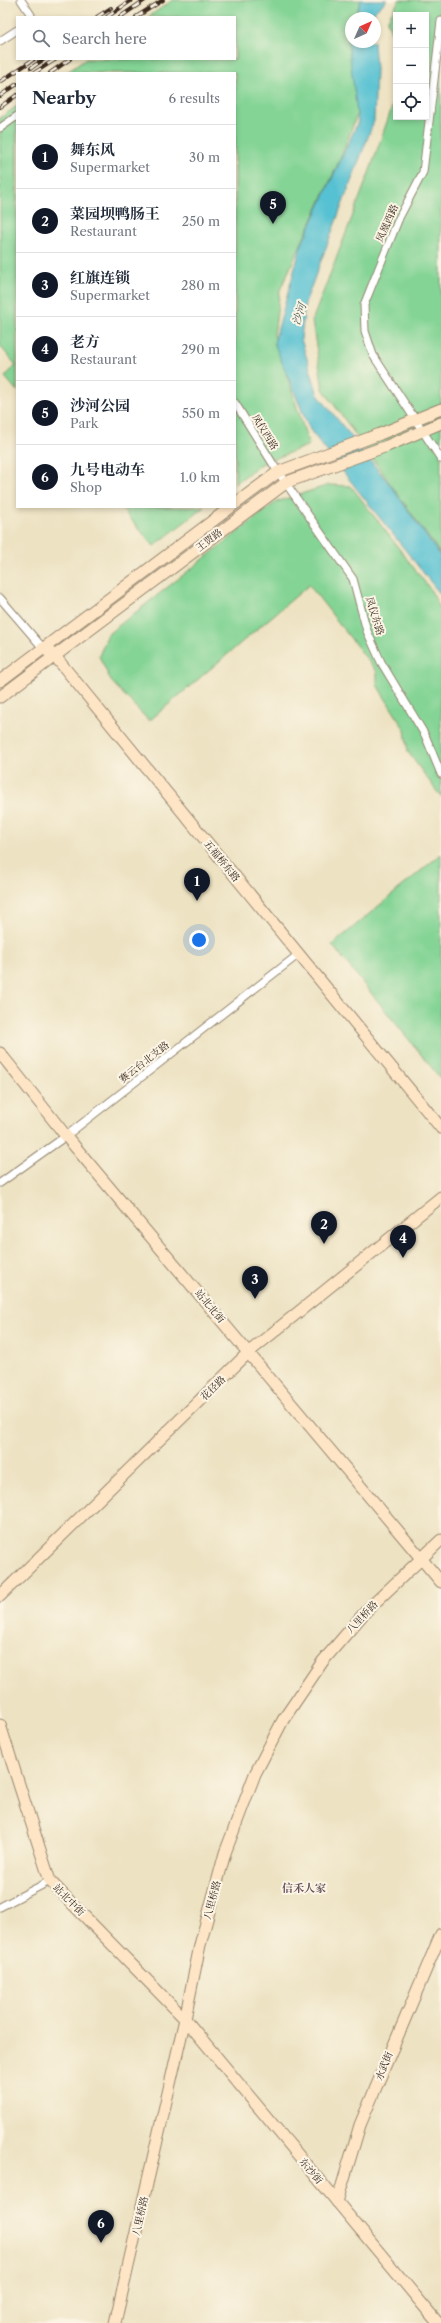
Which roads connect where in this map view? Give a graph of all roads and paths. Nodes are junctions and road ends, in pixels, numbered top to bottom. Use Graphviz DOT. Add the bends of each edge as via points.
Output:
graph roads {
  1 [pos="20,0"];
  2 [pos="31,16"];
  3 [pos="441,21"];
  4 [pos="16,31"];
  5 [pos="0,41"];
  6 [pos="16,117"];
  7 [pos="0,128"];
  8 [pos="236,405"];
  9 [pos="441,409"];
  10 [pos="415,419"];
  11 [pos="441,423"];
  12 [pos="422,432"];
  13 [pos="441,459"];
  14 [pos="278,472"];
  15 [pos="287,482"];
  16 [pos="236,503"];
  17 [pos="230,508"];
  18 [pos="0,598"];
  19 [pos="43,648"];
  20 [pos="50,658"];
  21 [pos="0,681"];
  22 [pos="0,697"];
  23 [pos="441,774"];
  24 [pos="299,954"];
  25 [pos="0,1053"];
  26 [pos="441,1128"];
  27 [pos="66,1136"];
  28 [pos="0,1183"];
  29 [pos="441,1197"];
  30 [pos="249,1352"];
  31 [pos="441,1540"];
  32 [pos="420,1559"];
  33 [pos="441,1582"];
  34 [pos="0,1596"];
  35 [pos="0,1725"];
  36 [pos="50,1881"];
  37 [pos="0,1907"];
  38 [pos="441,1934"];
  39 [pos="185,2019"];
  40 [pos="337,2202"];
  41 [pos="115,2323"];
  42 [pos="438,2323"];
  1 -- 2 [label="street"];
  3 -- 10 [label="street, 凤凰西路" via="423,172 399,218 364,305 365,331 373,355"];
  4 -- 5 [label="street"];
  6 -- 7 [label="street"];
  8 -- 14 [label="street, 凤仪西路"];
  9 -- 10 [label="street"];
  10 -- 12 [label="street, 凤凰西路"];
  10 -- 14 [label="street"];
  11 -- 12 [label="street, 王贾路"];
  12 -- 13 [label="street, 凤凰西路"];
  12 -- 15 [label="street, 王贾路"];
  14 -- 15 [label="street, 凤仪东路"];
  14 -- 16 [label="street"];
  15 -- 20 [label="street, 王贾路"];
  15 -- 23 [label="street, 凤仪东路" via="353,579 367,631 381,662 425,735"];
  17 -- 19 [label="street, 王贾路"];
  18 -- 19 [label="street, 五福桥东路"];
  19 -- 20 [label="street, 五福桥东路"];
  19 -- 21 [label="street, 王贾路"];
  20 -- 22 [label="street, 王贾路"];
  20 -- 24 [label="street, 五福桥东路"];
  24 -- 26 [label="street, 五福桥东路"];
  24 -- 27 [label="street, 赛云台北支路"];
  25 -- 27 [label="street, 站北北街"];
  27 -- 28 [label="street, 赛云台北支路"];
  27 -- 30 [label="street, 站北北街"];
  29 -- 30 [label="street, 花径路"];
  30 -- 32 [label="street, 站北北街"];
  30 -- 34 [label="street, 花径路"];
  31 -- 32 [label="street, 八里桥路"];
  32 -- 33 [label="street"];
  32 -- 39 [label="street, 八里桥路" via="366,1611 323,1661 283,1720 255,1774 225,1853 200,1945"];
  35 -- 36 [label="street, 站北中街"];
  36 -- 37 [label="street"];
  36 -- 39 [label="street, 站北中街"];
  38 -- 40 [label="street, 水武街" via="360,2125"];
  39 -- 40 [label="street, 东沙街"];
  39 -- 41 [label="street, 八里桥路"];
  40 -- 42 [label="street, 东沙街"];
}
